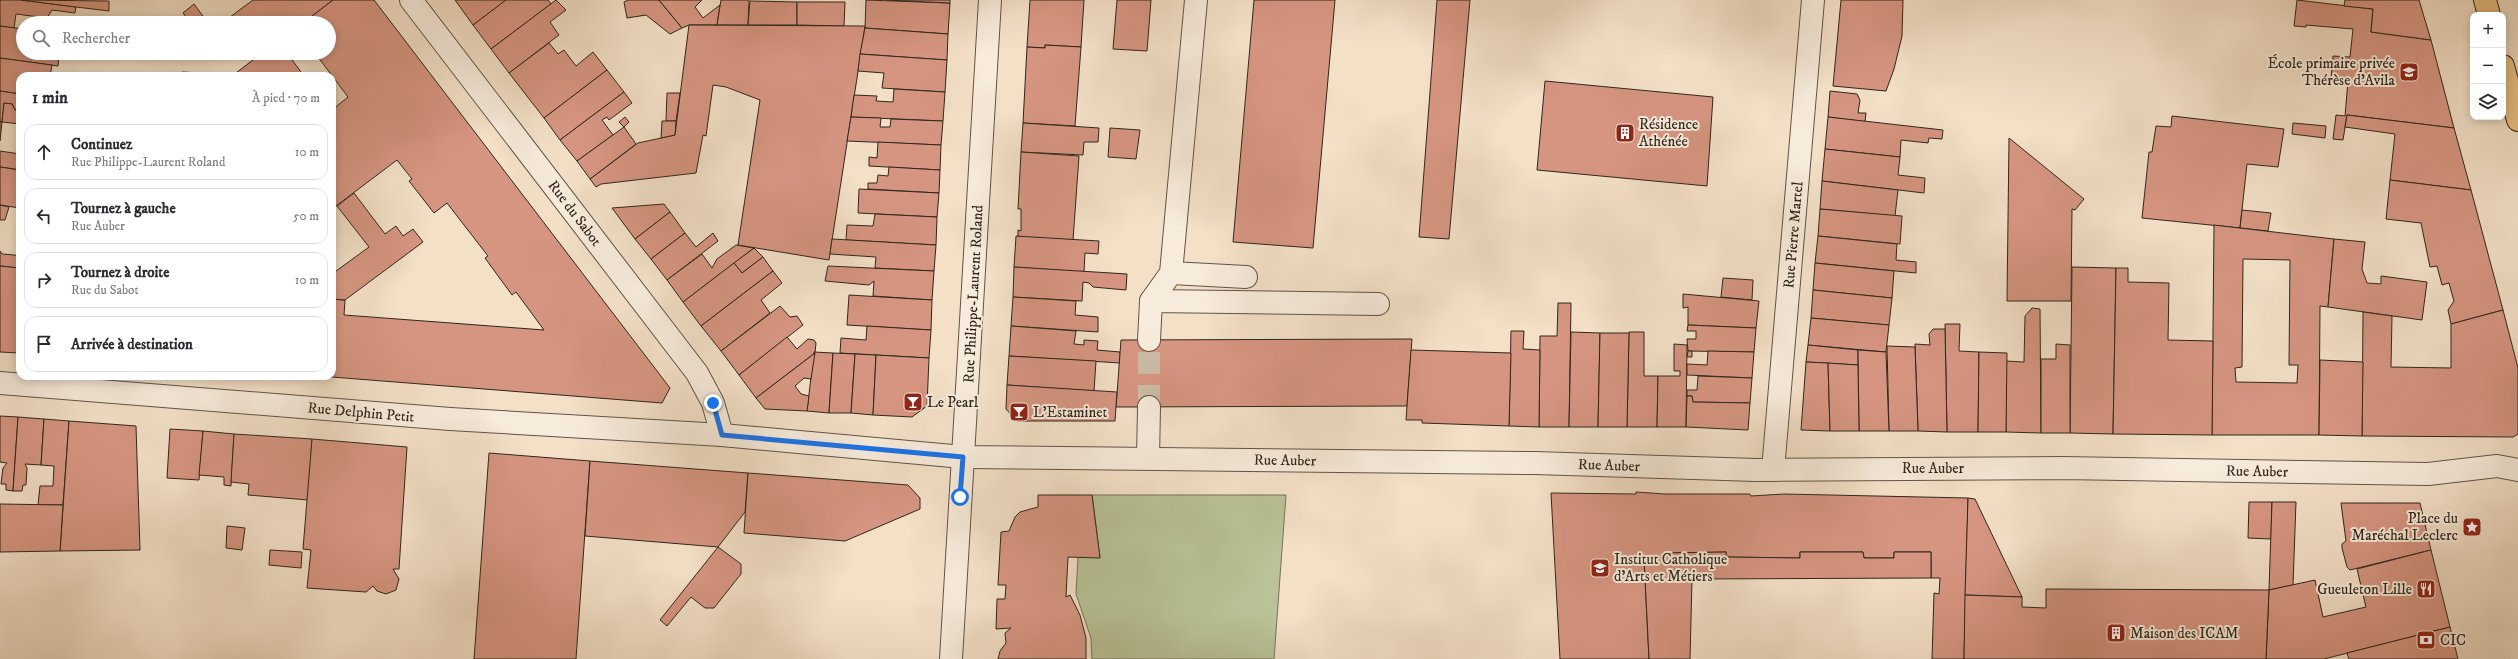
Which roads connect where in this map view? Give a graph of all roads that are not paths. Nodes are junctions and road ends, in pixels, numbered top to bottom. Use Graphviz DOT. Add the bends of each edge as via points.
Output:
graph roads {
  1 [pos="411,0"];
  2 [pos="990,0"];
  3 [pos="1196,0"];
  4 [pos="1814,0"];
  5 [pos="2485,0"];
  6 [pos="2488,12"];
  7 [pos="2506,77"];
  8 [pos="2518,120"];
  9 [pos="1171,273"];
  10 [pos="1246,277"];
  11 [pos="1151,301"];
  12 [pos="1378,304"];
  13 [pos="1149,340"];
  14 [pos="0,384"];
  15 [pos="1149,407"];
  16 [pos="722,435"];
  17 [pos="963,457"];
  18 [pos="1148,458"];
  19 [pos="1773,470"];
  20 [pos="2518,470"];
  21 [pos="951,659"];
  1 -- 16 [label="street, Rue du Sabot" via="697,373 713,403"];
  2 -- 17 [label="street, Rue Philippe-Laurent Roland"];
  3 -- 9 [label="street"];
  4 -- 19 [label="street, Rue Pierre Martel"];
  5 -- 6 [label="main road"];
  7 -- 8 [label="main road"];
  9 -- 10 [label="street"];
  9 -- 11 [label="street"];
  11 -- 12 [label="street"];
  11 -- 13 [label="street"];
  14 -- 16 [label="street, Rue Delphin Petit" via="450,419"];
  15 -- 18 [label="street"];
  16 -- 17 [label="street, Rue Auber"];
  17 -- 18 [label="street, Rue Auber"];
  17 -- 21 [label="street, Rue Philippe-Laurent Roland"];
  18 -- 19 [label="street, Rue Auber" via="1535,463"];
  19 -- 20 [label="street, Rue Auber" via="2062,468 2428,474 2497,466"];
}
